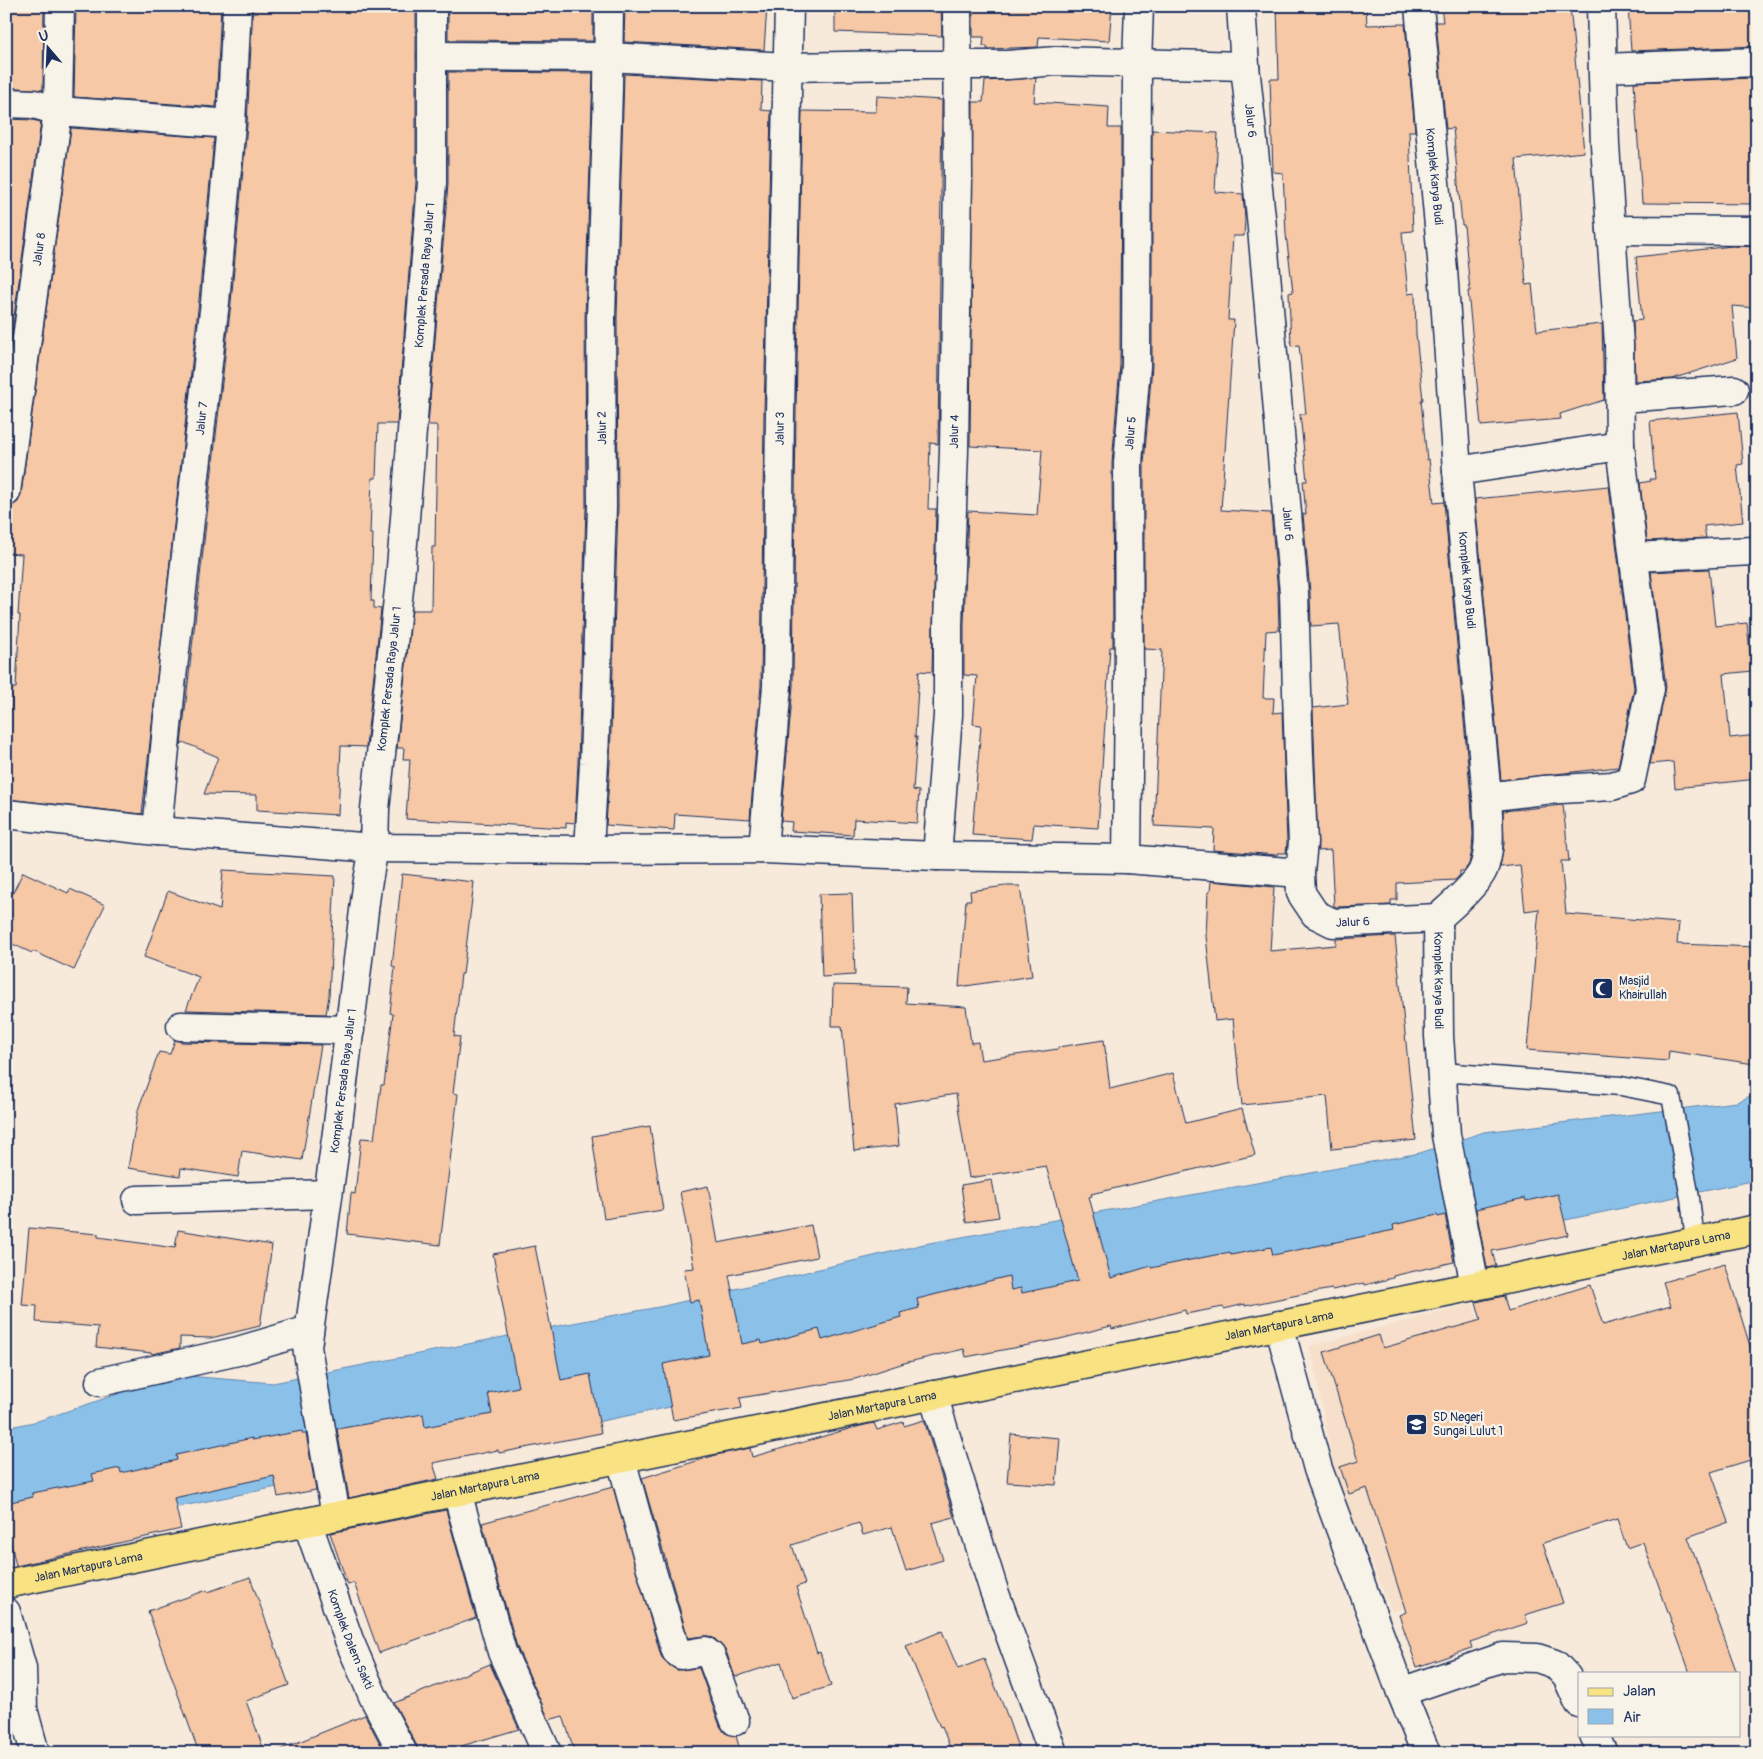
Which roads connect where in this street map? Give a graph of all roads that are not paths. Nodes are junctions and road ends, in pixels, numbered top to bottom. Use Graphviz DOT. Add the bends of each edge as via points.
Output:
graph roads {
  1 [pos="60,6"];
  2 [pos="237,6"];
  3 [pos="432,6"];
  4 [pos="609,6"];
  5 [pos="789,6"];
  6 [pos="956,6"];
  7 [pos="1139,6"];
  8 [pos="1242,6"];
  9 [pos="1419,6"];
  10 [pos="1601,6"];
  11 [pos="432,56"];
  12 [pos="608,57"];
  13 [pos="1757,62"];
  14 [pos="1137,64"];
  15 [pos="956,66"];
  16 [pos="1245,66"];
  17 [pos="788,67"];
  18 [pos="1603,68"];
  19 [pos="6,103"];
  20 [pos="58,111"];
  21 [pos="231,124"];
  22 [pos="1611,230"];
  23 [pos="1757,231"];
  24 [pos="1734,390"];
  25 [pos="1620,398"];
  26 [pos="1620,446"];
  27 [pos="1457,471"];
  28 [pos="6,492"];
  29 [pos="1752,551"];
  30 [pos="1634,557"];
  31 [pos="1487,797"];
  32 [pos="6,814"];
  33 [pos="157,831"];
  34 [pos="374,848"];
  35 [pos="763,849"];
  36 [pos="588,850"];
  37 [pos="937,856"];
  38 [pos="1127,859"];
  39 [pos="1300,873"];
  40 [pos="1438,918"];
  41 [pos="181,1026"];
  42 [pos="350,1030"];
  43 [pos="1442,1072"];
  44 [pos="328,1194"];
  45 [pos="137,1200"];
  46 [pos="1757,1229"];
  47 [pos="1695,1241"];
  48 [pos="1475,1286"];
  49 [pos="1279,1325"];
  50 [pos="308,1339"];
  51 [pos="100,1382"];
  52 [pos="934,1395"];
  53 [pos="621,1459"];
  54 [pos="457,1492"];
  55 [pos="336,1516"];
  56 [pos="307,1522"];
  57 [pos="6,1584"];
  58 [pos="6,1612"];
  59 [pos="1401,1692"];
  60 [pos="1578,1701"];
  61 [pos="735,1722"];
  62 [pos="1594,1736"];
  63 [pos="34,1753"];
  64 [pos="403,1753"];
  65 [pos="547,1753"];
  66 [pos="1053,1753"];
  67 [pos="1426,1753"];
  68 [pos="1603,1753"];
  1 -- 20 [label="street, Jalur 8"];
  2 -- 21 [label="street, Jalur 7"];
  3 -- 11 [label="street, Komplek Persada Raya Jalur 1"];
  4 -- 12 [label="street, Jalur 2"];
  5 -- 17 [label="street, Jalur 3"];
  6 -- 15 [label="street, Jalur 4"];
  7 -- 14 [label="street, Jalur 5"];
  8 -- 16 [label="street, Jalur 6"];
  9 -- 27 [label="street, Komplek Karya Budi"];
  10 -- 18 [label="street"];
  11 -- 12 [label="street"];
  11 -- 34 [label="street, Komplek Persada Raya Jalur 1" via="432,183 400,580 374,809"];
  12 -- 17 [label="street"];
  12 -- 36 [label="street, Jalur 2" via="601,318 602,507"];
  13 -- 18 [label="street"];
  14 -- 15 [label="street" via="1056,62"];
  14 -- 16 [label="street"];
  14 -- 38 [label="street, Jalur 5" via="1136,366 1128,463"];
  15 -- 17 [label="street"];
  15 -- 37 [label="street, Jalur 4" via="958,175 948,715"];
  16 -- 39 [label="street, Jalur 6" via="1294,593 1303,842"];
  17 -- 35 [label="street, Jalur 3" via="777,686"];
  18 -- 22 [label="street"];
  19 -- 20 [label="street" via="34,104"];
  20 -- 21 [label="street"];
  20 -- 28 [label="street, Jalur 8"];
  21 -- 33 [label="street, Jalur 7" via="215,302"];
  22 -- 23 [label="street"];
  22 -- 25 [label="street"];
  24 -- 25 [label="street"];
  25 -- 26 [label="street"];
  26 -- 27 [label="street"];
  26 -- 30 [label="street"];
  27 -- 31 [label="street, Komplek Karya Budi"];
  29 -- 30 [label="street"];
  30 -- 31 [label="street" via="1650,689 1631,780 1612,786"];
  31 -- 40 [label="street, Komplek Karya Budi" via="1489,845 1483,871"];
  32 -- 33 [label="street"];
  33 -- 34 [label="street"];
  34 -- 36 [label="street"];
  34 -- 42 [label="street, Komplek Persada Raya Jalur 1"];
  35 -- 36 [label="street"];
  35 -- 37 [label="street"];
  37 -- 38 [label="street"];
  38 -- 39 [label="street"];
  39 -- 40 [label="street, Jalur 6" via="1301,893 1314,914 1333,923"];
  40 -- 43 [label="street, Komplek Karya Budi"];
  41 -- 42 [label="street"];
  42 -- 44 [label="street, Komplek Persada Raya Jalur 1"];
  43 -- 47 [label="lane" via="1621,1086 1672,1096"];
  43 -- 48 [label="street, Komplek Karya Budi" via="1446,1135"];
  44 -- 45 [label="street"];
  44 -- 50 [label="street, Komplek Persada Raya Jalur 1"];
  46 -- 47 [label="main road, Jalan Martapura Lama"];
  47 -- 48 [label="main road, Jalan Martapura Lama"];
  48 -- 49 [label="main road, Jalan Martapura Lama"];
  49 -- 52 [label="main road, Jalan Martapura Lama"];
  49 -- 59 [label="street" via="1318,1469"];
  50 -- 51 [label="street"];
  50 -- 55 [label="street, Komplek Persada Raya Jalur 1"];
  52 -- 53 [label="main road, Jalan Martapura Lama"];
  52 -- 66 [label="street" via="994,1591"];
  53 -- 54 [label="main road, Jalan Martapura Lama"];
  53 -- 61 [label="street" via="676,1651 681,1655 705,1651 711,1656"];
  54 -- 55 [label="main road, Jalan Martapura Lama"];
  54 -- 65 [label="street" via="502,1652"];
  55 -- 56 [label="main road, Jalan Martapura Lama"];
  56 -- 57 [label="main road, Jalan Martapura Lama"];
  56 -- 64 [label="street, Komplek Dalem Sakti" via="349,1640"];
  58 -- 63 [label="street" via="22,1668 23,1709"];
  59 -- 60 [label="street" via="1504,1657 1537,1658 1555,1664 1567,1677"];
  59 -- 67 [label="street"];
  62 -- 68 [label="street"];
}
